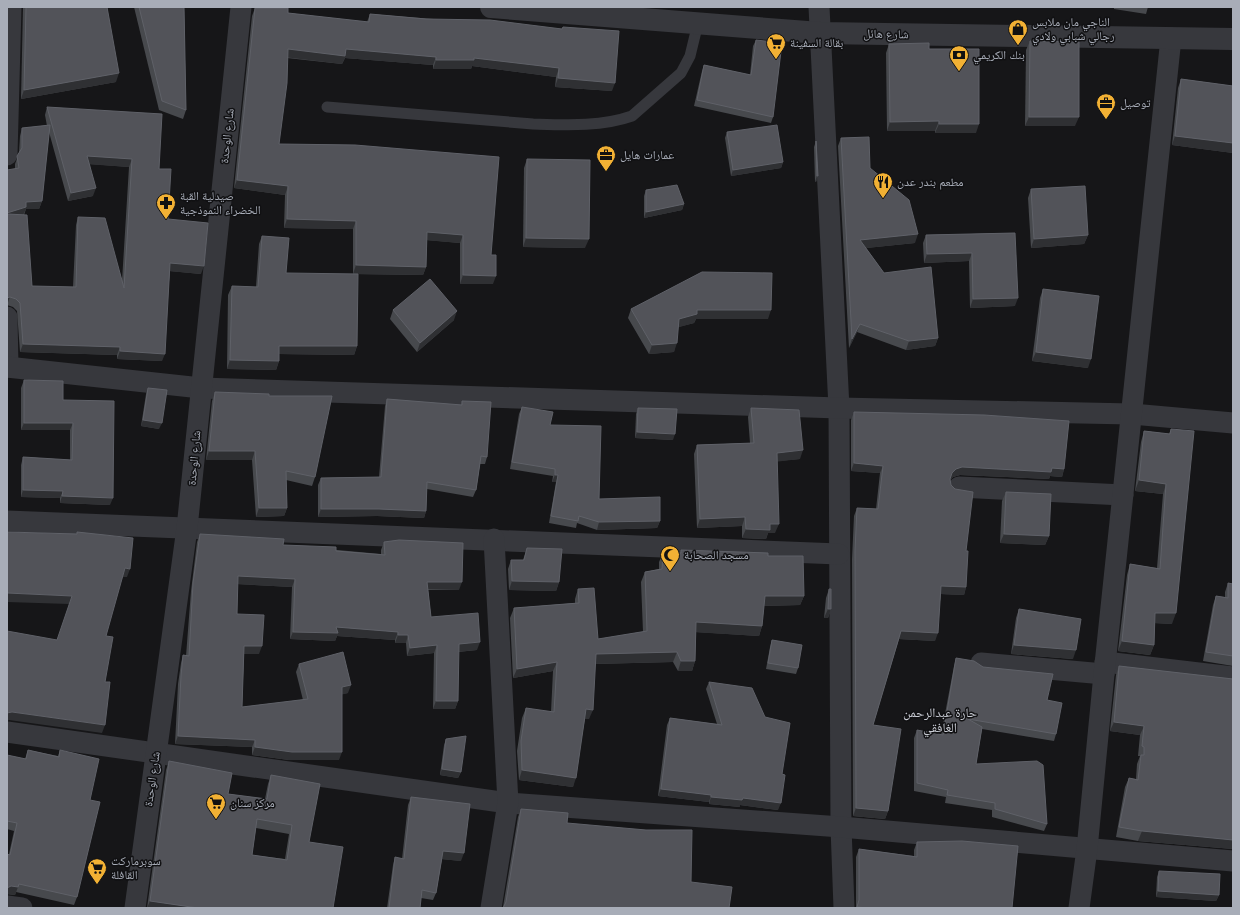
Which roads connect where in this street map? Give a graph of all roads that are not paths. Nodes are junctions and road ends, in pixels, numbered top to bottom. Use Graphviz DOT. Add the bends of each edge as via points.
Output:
graph roads {
  1 [pos="11,7"];
  2 [pos="241,7"];
  3 [pos="491,7"];
  4 [pos="819,7"];
  5 [pos="698,23"];
  6 [pos="820,32"];
  7 [pos="1171,38"];
  8 [pos="1233,39"];
  9 [pos="327,107"];
  10 [pos="7,155"];
  11 [pos="7,317"];
  12 [pos="7,367"];
  13 [pos="200,388"];
  14 [pos="839,408"];
  15 [pos="1132,414"];
  16 [pos="1233,424"];
  17 [pos="959,487"];
  18 [pos="1123,495"];
  19 [pos="7,521"];
  20 [pos="187,528"];
  21 [pos="494,539"];
  22 [pos="839,554"];
  23 [pos="980,663"];
  24 [pos="1104,668"];
  25 [pos="1233,676"];
  26 [pos="7,732"];
  27 [pos="156,753"];
  28 [pos="508,803"];
  29 [pos="841,827"];
  30 [pos="1087,849"];
  31 [pos="1233,862"];
  32 [pos="7,906"];
  33 [pos="22,908"];
  34 [pos="134,908"];
  35 [pos="491,908"];
  36 [pos="844,908"];
  37 [pos="1079,908"];
  1 -- 10 [label="street"];
  2 -- 13 [label="street, شارع الوحدة"];
  3 -- 5 [label="street, شارع هائل"];
  4 -- 6 [label="street"];
  5 -- 6 [label="street, شارع هائل"];
  5 -- 9 [label="lane" via="690,56 680,74 632,116 622,120 566,125 533,124"];
  6 -- 7 [label="street, شارع هائل"];
  6 -- 14 [label="street"];
  7 -- 8 [label="street, شارع هائل"];
  7 -- 15 [label="street"];
  11 -- 12 [label="street"];
  12 -- 13 [label="street"];
  13 -- 14 [label="street"];
  13 -- 20 [label="street, شارع الوحدة"];
  14 -- 15 [label="street"];
  14 -- 22 [label="street"];
  15 -- 16 [label="street"];
  15 -- 18 [label="street"];
  17 -- 18 [label="street"];
  18 -- 24 [label="street"];
  19 -- 20 [label="street"];
  20 -- 21 [label="street"];
  20 -- 27 [label="street, شارع الوحدة"];
  21 -- 22 [label="street"];
  21 -- 28 [label="street"];
  22 -- 29 [label="street"];
  23 -- 24 [label="street"];
  24 -- 25 [label="street"];
  24 -- 30 [label="street"];
  26 -- 27 [label="street"];
  27 -- 28 [label="street"];
  27 -- 34 [label="street, شارع الوحدة"];
  28 -- 29 [label="street"];
  28 -- 35 [label="street"];
  29 -- 30 [label="street"];
  29 -- 36 [label="street"];
  30 -- 31 [label="street"];
  30 -- 37 [label="street"];
  32 -- 33 [label="street"];
}
